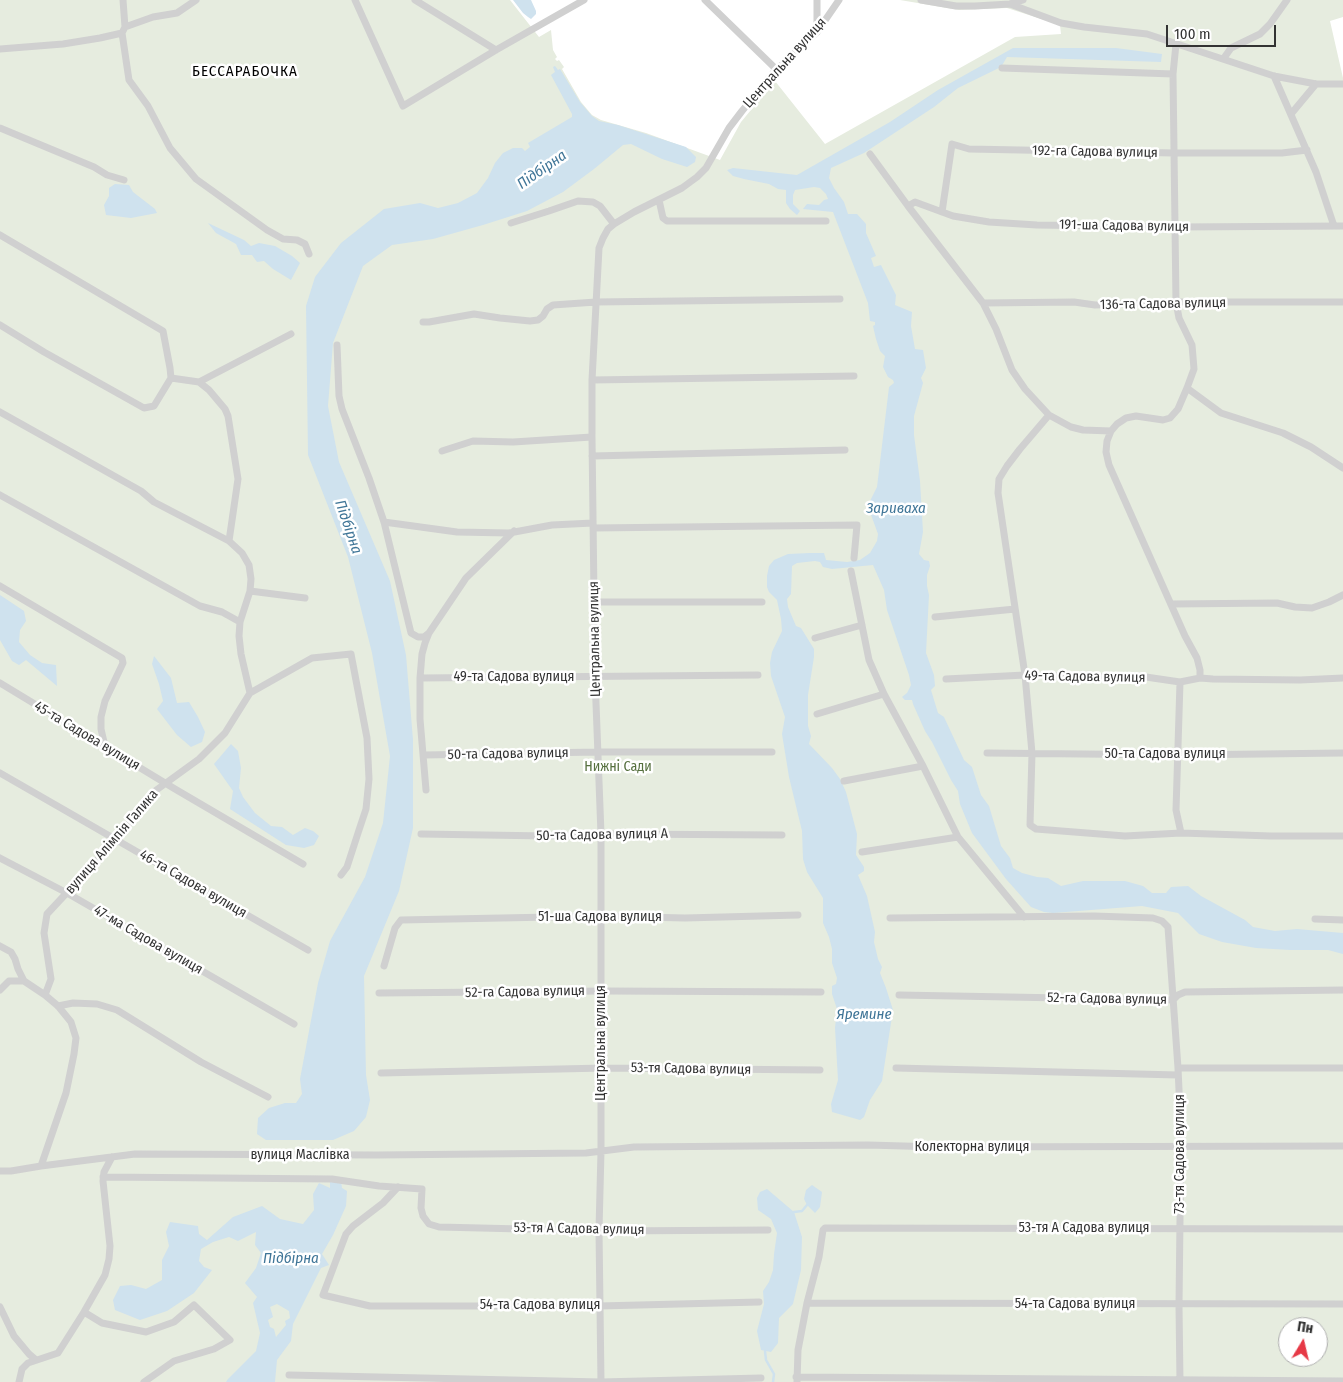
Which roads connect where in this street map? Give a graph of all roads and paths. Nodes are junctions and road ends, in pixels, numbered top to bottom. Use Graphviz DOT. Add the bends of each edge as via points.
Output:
graph roads {
  1 [pos="123,0"];
  2 [pos="196,0"];
  3 [pos="355,0"];
  4 [pos="415,0"];
  5 [pos="584,0"];
  6 [pos="705,0"];
  7 [pos="817,0"];
  8 [pos="839,0"];
  9 [pos="921,0"];
  10 [pos="1023,0"];
  11 [pos="1287,0"];
  12 [pos="1010,4"];
  13 [pos="124,30"];
  14 [pos="817,32"];
  15 [pos="1176,44"];
  16 [pos="0,49"];
  17 [pos="496,50"];
  18 [pos="1224,58"];
  19 [pos="1002,68"];
  20 [pos="777,70"];
  21 [pos="1172,74"];
  22 [pos="1274,76"];
  23 [pos="1316,84"];
  24 [pos="1343,84"];
  25 [pos="1291,114"];
  26 [pos="0,128"];
  27 [pos="1307,150"];
  28 [pos="1174,153"];
  29 [pos="870,154"];
  30 [pos="124,180"];
  31 [pos="660,200"];
  32 [pos="908,206"];
  33 [pos="942,212"];
  34 [pos="826,221"];
  35 [pos="511,222"];
  36 [pos="614,224"];
  37 [pos="1334,226"];
  38 [pos="1343,226"];
  39 [pos="1176,227"];
  40 [pos="0,235"];
  41 [pos="309,254"];
  42 [pos="840,299"];
  43 [pos="596,302"];
  44 [pos="1176,302"];
  45 [pos="1343,302"];
  46 [pos="983,303"];
  47 [pos="423,322"];
  48 [pos="0,326"];
  49 [pos="291,334"];
  50 [pos="337,345"];
  51 [pos="854,376"];
  52 [pos="171,378"];
  53 [pos="592,380"];
  54 [pos="199,382"];
  55 [pos="1187,388"];
  56 [pos="0,412"];
  57 [pos="1050,415"];
  58 [pos="1111,431"];
  59 [pos="592,437"];
  60 [pos="845,450"];
  61 [pos="442,451"];
  62 [pos="592,456"];
  63 [pos="1343,468"];
  64 [pos="0,495"];
  65 [pos="384,522"];
  66 [pos="593,525"];
  67 [pos="514,531"];
  68 [pos="229,541"];
  69 [pos="854,558"];
  70 [pos="851,571"];
  71 [pos="0,586"];
  72 [pos="250,592"];
  73 [pos="1343,595"];
  74 [pos="305,598"];
  75 [pos="595,602"];
  76 [pos="762,602"];
  77 [pos="1170,604"];
  78 [pos="1015,609"];
  79 [pos="935,618"];
  80 [pos="240,622"];
  81 [pos="862,625"];
  82 [pos="428,636"];
  83 [pos="815,638"];
  84 [pos="758,675"];
  85 [pos="1025,675"];
  86 [pos="595,677"];
  87 [pos="420,678"];
  88 [pos="1200,678"];
  89 [pos="1343,678"];
  90 [pos="946,679"];
  91 [pos="1180,682"];
  92 [pos="0,683"];
  93 [pos="250,693"];
  94 [pos="884,694"];
  95 [pos="817,714"];
  96 [pos="108,748"];
  97 [pos="598,752"];
  98 [pos="772,752"];
  99 [pos="1032,752"];
  100 [pos="987,753"];
  101 [pos="1343,753"];
  102 [pos="424,755"];
  103 [pos="1179,755"];
  104 [pos="923,766"];
  105 [pos="0,773"];
  106 [pos="844,781"];
  107 [pos="165,783"];
  108 [pos="426,790"];
  109 [pos="1181,833"];
  110 [pos="421,834"];
  111 [pos="601,834"];
  112 [pos="782,835"];
  113 [pos="1343,836"];
  114 [pos="958,838"];
  115 [pos="116,840"];
  116 [pos="862,852"];
  117 [pos="0,858"];
  118 [pos="303,864"];
  119 [pos="340,875"];
  120 [pos="67,893"];
  121 [pos="798,915"];
  122 [pos="601,916"];
  123 [pos="1024,917"];
  124 [pos="890,918"];
  125 [pos="1315,920"];
  126 [pos="1343,920"];
  127 [pos="0,946"];
  128 [pos="308,950"];
  129 [pos="384,966"];
  130 [pos="24,981"];
  131 [pos="0,990"];
  132 [pos="1343,990"];
  133 [pos="601,991"];
  134 [pos="821,992"];
  135 [pos="379,993"];
  136 [pos="45,995"];
  137 [pos="899,995"];
  138 [pos="1173,1000"];
  139 [pos="58,1006"];
  140 [pos="294,1024"];
  141 [pos="601,1068"];
  142 [pos="896,1068"];
  143 [pos="1343,1068"];
  144 [pos="820,1070"];
  145 [pos="1178,1071"];
  146 [pos="381,1072"];
  147 [pos="268,1097"];
  148 [pos="1343,1146"];
  149 [pos="1181,1148"];
  150 [pos="602,1151"];
  151 [pos="112,1157"];
  152 [pos="41,1166"];
  153 [pos="0,1171"];
  154 [pos="103,1177"];
  155 [pos="398,1187"];
  156 [pos="1180,1228"];
  157 [pos="1343,1229"];
  158 [pos="599,1230"];
  159 [pos="768,1230"];
  160 [pos="759,1302"];
  161 [pos="807,1303"];
  162 [pos="1179,1304"];
  163 [pos="1343,1304"];
  164 [pos="599,1306"];
  165 [pos="0,1307"];
  166 [pos="84,1312"];
  167 [pos="32,1362"];
  168 [pos="289,1375"];
  169 [pos="760,1378"];
  170 [pos="796,1380"];
  171 [pos="1343,1380"];
  172 [pos="1180,1381"];
  173 [pos="19,1382"];
  174 [pos="144,1382"];
  175 [pos="601,1382"];
  1 -- 13 [label="street"];
  2 -- 13 [label="street" via="177,13 153,17"];
  3 -- 17 [label="street" via="403,106"];
  4 -- 17 [label="street"];
  5 -- 17 [label="street"];
  6 -- 20 [label="street"];
  7 -- 14 [label="street"];
  8 -- 14 [label="street, Центральна вулиця"];
  9 -- 12 [label="street" via="956,6"];
  10 -- 12 [label="street"];
  11 -- 18 [label="street" via="1260,34 1231,48"];
  12 -- 15 [label="street" via="1061,23 1144,33"];
  13 -- 16 [label="street" via="100,38 62,44"];
  13 -- 41 [label="street" via="129,80 148,106 170,148 196,179 267,230 283,239 305,244"];
  14 -- 20 [label="street, Центральна вулиця"];
  15 -- 18 [label="street"];
  15 -- 21 [label="street"];
  18 -- 22 [label="street"];
  19 -- 21 [label="street"];
  20 -- 31 [label="street, Центральна вулиця" via="729,128 706,168 682,188"];
  21 -- 28 [label="street"];
  22 -- 23 [label="street"];
  22 -- 25 [label="street"];
  23 -- 24 [label="street"];
  23 -- 25 [label="street"];
  25 -- 27 [label="street"];
  26 -- 30 [label="street"];
  27 -- 28 [label="street, 192-га Садова вулиця"];
  27 -- 37 [label="street"];
  28 -- 33 [label="street, 192-га Садова вулиця" via="969,150 952,144"];
  28 -- 39 [label="street"];
  29 -- 32 [label="street"];
  31 -- 34 [label="street" via="663,218 667,221"];
  31 -- 36 [label="street, Центральна вулиця"];
  32 -- 33 [label="street, 191-ша Садова вулиця" via="916,202"];
  32 -- 46 [label="street"];
  33 -- 39 [label="street, 191-ша Садова вулиця" via="980,220 1037,225"];
  35 -- 36 [label="street" via="578,201 600,206"];
  36 -- 43 [label="street, Центральна вулиця" via="599,248"];
  37 -- 38 [label="street, 191-ша Садова вулиця"];
  37 -- 39 [label="street, 191-ша Садова вулиця"];
  39 -- 44 [label="street"];
  40 -- 52 [label="street" via="163,331"];
  42 -- 43 [label="street"];
  43 -- 47 [label="street" via="552,305 538,320 530,321 474,314"];
  43 -- 53 [label="street, Центральна вулиця"];
  44 -- 45 [label="street, 136-та Садова вулиця"];
  44 -- 46 [label="street, 136-та Садова вулиця" via="1095,306 1074,302"];
  44 -- 55 [label="street" via="1179,318 1192,345 1194,369"];
  46 -- 57 [label="street" via="1012,370"];
  48 -- 52 [label="street" via="144,408 154,406"];
  49 -- 54 [label="street"];
  50 -- 65 [label="street" via="342,409"];
  51 -- 53 [label="street"];
  52 -- 54 [label="street"];
  53 -- 59 [label="street, Центральна вулиця"];
  54 -- 68 [label="street" via="228,416 238,479"];
  55 -- 58 [label="street" via="1178,409 1170,418 1126,418"];
  55 -- 63 [label="street" via="1222,413 1283,434"];
  56 -- 68 [label="street" via="141,491 154,502"];
  57 -- 58 [label="street" via="1071,427"];
  57 -- 78 [label="street" via="999,479 998,494"];
  58 -- 77 [label="street" via="1106,452 1109,465"];
  59 -- 61 [label="street" via="472,441"];
  59 -- 62 [label="street, Центральна вулиця"];
  60 -- 62 [label="street"];
  62 -- 66 [label="street, Центральна вулиця"];
  64 -- 80 [label="street" via="200,606 222,612"];
  65 -- 67 [label="street" via="457,532"];
  65 -- 82 [label="street" via="411,633 418,637"];
  66 -- 67 [label="street" via="552,525"];
  66 -- 69 [label="street" via="857,525"];
  66 -- 75 [label="street, Центральна вулиця"];
  67 -- 82 [label="street" via="466,578"];
  68 -- 72 [label="street" via="249,565"];
  70 -- 81 [label="street"];
  71 -- 96 [label="street" via="122,658 123,663 101,717 101,729"];
  72 -- 74 [label="street"];
  72 -- 80 [label="street"];
  73 -- 77 [label="street" via="1312,608 1277,603"];
  75 -- 76 [label="street"];
  75 -- 86 [label="street, Центральна вулиця"];
  77 -- 88 [label="street" via="1197,658"];
  78 -- 79 [label="street"];
  78 -- 85 [label="street"];
  80 -- 93 [label="street" via="241,654"];
  81 -- 83 [label="street"];
  81 -- 94 [label="street" via="869,660"];
  82 -- 87 [label="street" via="422,654"];
  84 -- 86 [label="street, 49-та Садова вулиця"];
  85 -- 90 [label="street, 49-та Садова вулиця"];
  85 -- 91 [label="street, 49-та Садова вулиця" via="1139,676"];
  85 -- 99 [label="street"];
  86 -- 87 [label="street, 49-та Садова вулиця"];
  86 -- 97 [label="street, Центральна вулиця"];
  87 -- 102 [label="street"];
  88 -- 89 [label="street, 49-та Садова вулиця"];
  88 -- 91 [label="street, 49-та Садова вулиця"];
  91 -- 103 [label="street"];
  92 -- 96 [label="street, 45-та Садова вулиця"];
  93 -- 107 [label="street, вулиця Алімпія Галика" via="225,732 200,759"];
  93 -- 119 [label="street" via="312,658 351,654 367,738 369,779 366,809 347,867"];
  94 -- 95 [label="street"];
  94 -- 104 [label="street"];
  96 -- 107 [label="street, 45-та Садова вулиця"];
  97 -- 98 [label="street, 50-та Садова вулиця"];
  97 -- 102 [label="street, 50-та Садова вулиця"];
  97 -- 111 [label="street, Центральна вулиця"];
  99 -- 100 [label="street, 50-та Садова вулиця"];
  99 -- 103 [label="street, 50-та Садова вулиця"];
  99 -- 109 [label="street" via="1032,827 1125,836"];
  101 -- 103 [label="street, 50-та Садова вулиця"];
  102 -- 108 [label="street"];
  103 -- 109 [label="street" via="1176,810"];
  104 -- 106 [label="street"];
  104 -- 114 [label="street"];
  105 -- 115 [label="street, 46-та Садова вулиця"];
  107 -- 115 [label="street, вулиця Алімпія Галика" via="154,791"];
  107 -- 118 [label="street, 45-та Садова вулиця"];
  109 -- 113 [label="street"];
  110 -- 111 [label="street, 50-та Садова вулиця А"];
  111 -- 112 [label="street, 50-та Садова вулиця А"];
  111 -- 122 [label="street, Центральна вулиця"];
  114 -- 116 [label="street"];
  114 -- 123 [label="street"];
  115 -- 120 [label="street, вулиця Алімпія Галика"];
  115 -- 128 [label="street, 46-та Садова вулиця"];
  117 -- 120 [label="street, 47-ма Садова вулиця"];
  120 -- 136 [label="street, вулиця Алімпія Галика" via="47,914 44,933 51,979"];
  120 -- 140 [label="street, 47-ма Садова вулиця"];
  121 -- 122 [label="street, 51-ша Садова вулиця"];
  122 -- 129 [label="street, 51-ша Садова вулиця" via="401,920"];
  122 -- 133 [label="street, Центральна вулиця"];
  123 -- 124 [label="street"];
  123 -- 138 [label="street, 73-тя Садова вулиця" via="1094,916 1162,921 1168,927"];
  125 -- 126 [label="street"];
  127 -- 130 [label="street" via="10,952"];
  130 -- 131 [label="street" via="9,981"];
  130 -- 136 [label="street"];
  132 -- 138 [label="street, 52-га Садова вулиця" via="1184,992"];
  133 -- 134 [label="street, 52-га Садова вулиця"];
  133 -- 135 [label="street, 52-га Садова вулиця"];
  133 -- 141 [label="street, Центральна вулиця"];
  136 -- 139 [label="street"];
  137 -- 138 [label="street, 52-га Садова вулиця"];
  138 -- 145 [label="street, 73-тя Садова вулиця"];
  139 -- 147 [label="street" via="97,1004 117,1010 201,1062"];
  139 -- 152 [label="street" via="71,1022 76,1038 66,1093"];
  141 -- 144 [label="street, 53-тя Садова вулиця"];
  141 -- 146 [label="street, 53-тя Садова вулиця"];
  141 -- 150 [label="street, Центральна вулиця"];
  142 -- 145 [label="street"];
  143 -- 145 [label="street"];
  145 -- 149 [label="street, 73-тя Садова вулиця"];
  148 -- 149 [label="street, Колекторна вулиця"];
  149 -- 150 [label="street, Колекторна вулиця" via="868,1145"];
  149 -- 156 [label="street, 73-тя Садова вулиця"];
  150 -- 151 [label="street, вулиця Маслівка"];
  150 -- 158 [label="street, Центральна вулиця"];
  151 -- 152 [label="street, вулиця Маслівка"];
  151 -- 154 [label="street"];
  152 -- 153 [label="street, вулиця Маслівка"];
  154 -- 155 [label="street" via="332,1179"];
  154 -- 166 [label="street" via="109,1259"];
  155 -- 158 [label="street, 53-тя А Садова вулиця" via="422,1189 423,1216 433,1226"];
  155 -- 164 [label="street, 54-та Садова вулиця" via="346,1234 323,1295 370,1306"];
  156 -- 157 [label="street, 53-тя А Садова вулиця"];
  156 -- 161 [label="street, 53-тя А Садова вулиця" via="825,1228"];
  156 -- 162 [label="street, 73-тя Садова вулиця"];
  158 -- 159 [label="street, 53-тя А Садова вулиця"];
  158 -- 164 [label="street, Центральна вулиця"];
  160 -- 164 [label="street, 54-та Садова вулиця"];
  161 -- 162 [label="street, 54-та Садова вулиця"];
  161 -- 170 [label="street"];
  162 -- 163 [label="street, 54-та Садова вулиця"];
  162 -- 172 [label="street, 73-тя Садова вулиця"];
  164 -- 175 [label="street, Центральна вулиця"];
  165 -- 167 [label="street"];
  166 -- 167 [label="street" via="58,1353"];
  166 -- 174 [label="street" via="102,1323 146,1332 174,1322 194,1305 230,1340 214,1349 174,1361"];
  167 -- 173 [label="street" via="22,1369"];
  168 -- 175 [label="street"];
  169 -- 175 [label="street"];
  170 -- 172 [label="street"];
  171 -- 172 [label="street"];
}
